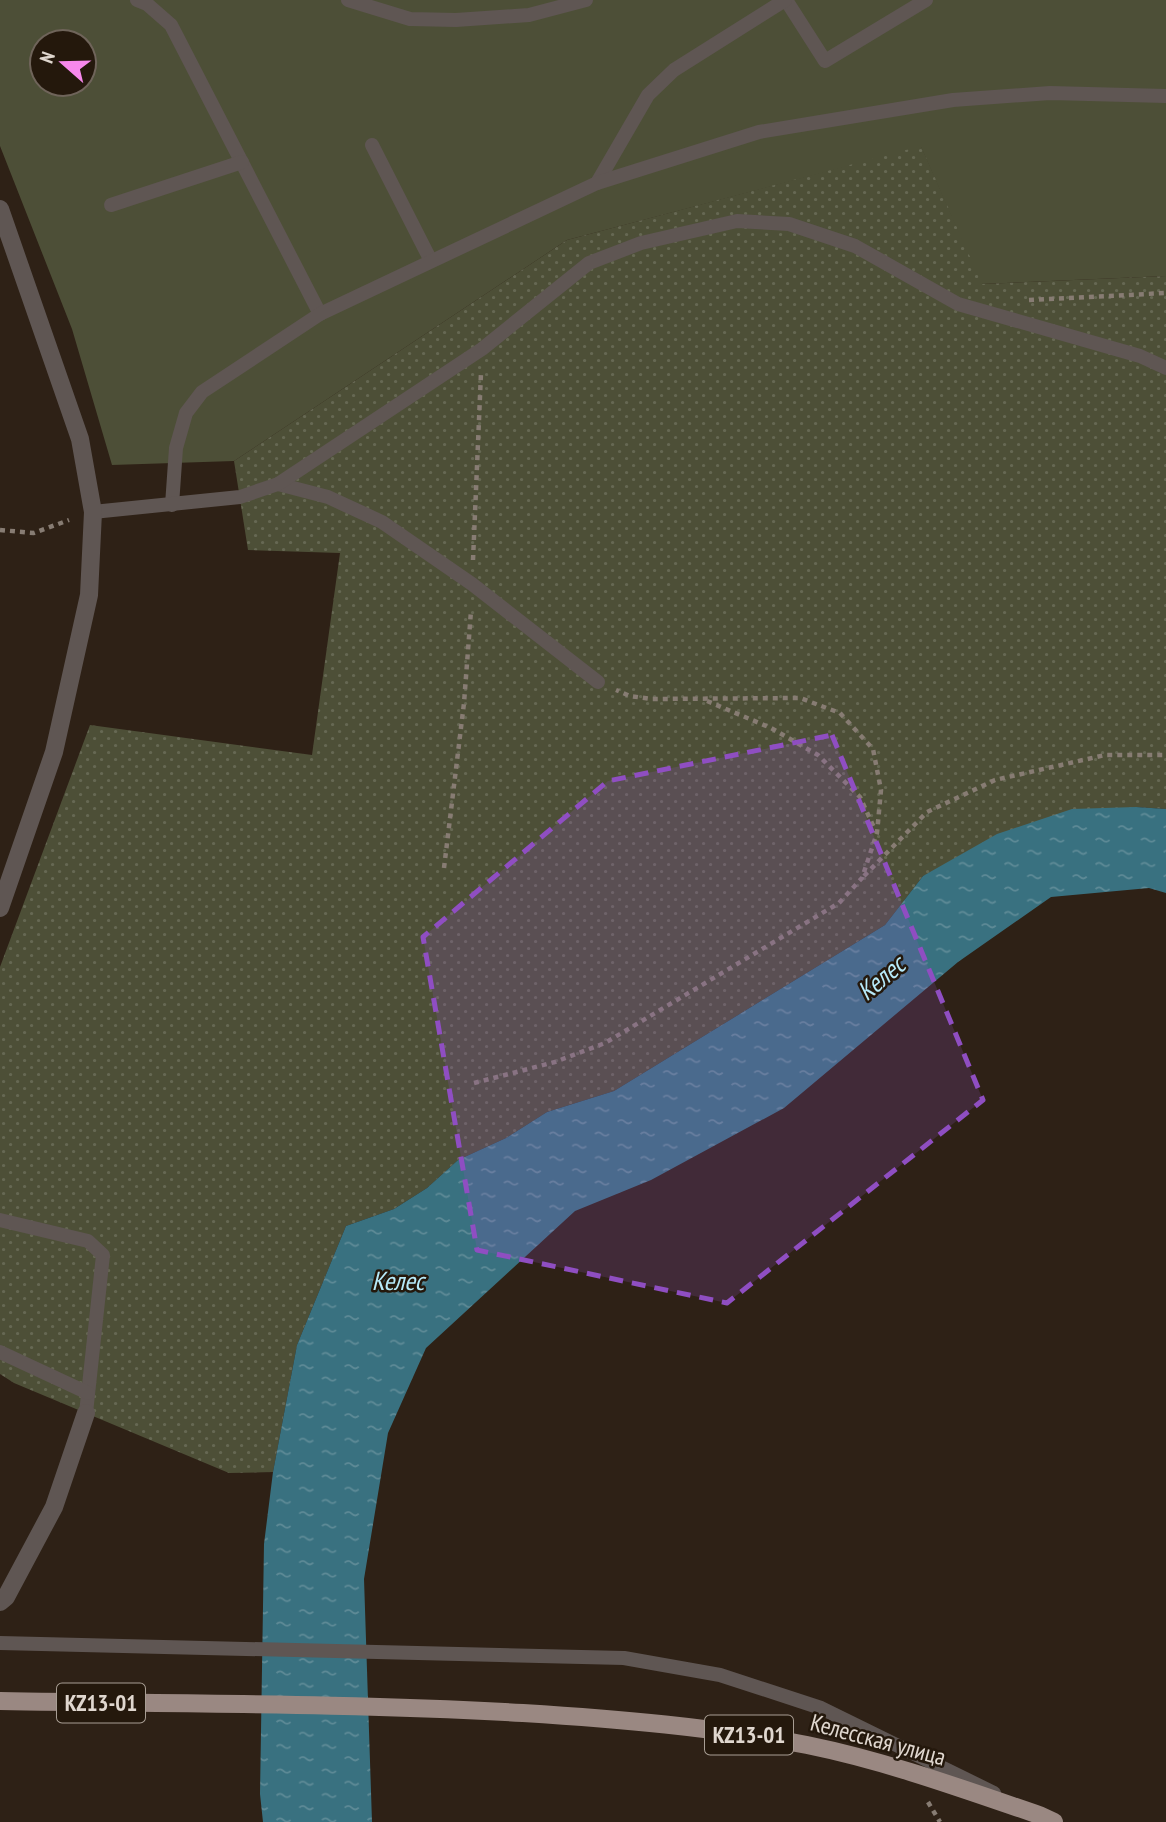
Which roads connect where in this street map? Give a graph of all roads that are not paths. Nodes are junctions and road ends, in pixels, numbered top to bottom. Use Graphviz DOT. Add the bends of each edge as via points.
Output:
graph roads {
  1 [pos="137,0"];
  2 [pos="348,0"];
  3 [pos="586,0"];
  4 [pos="785,0"];
  5 [pos="926,0"];
  6 [pos="1166,96"];
  7 [pos="372,145"];
  8 [pos="242,162"];
  9 [pos="597,183"];
  10 [pos="111,205"];
  11 [pos="0,209"];
  12 [pos="431,261"];
  13 [pos="320,314"];
  14 [pos="1166,368"];
  15 [pos="278,484"];
  16 [pos="172,505"];
  17 [pos="93,512"];
  18 [pos="598,681"];
  19 [pos="0,908"];
  20 [pos="0,1220"];
  21 [pos="0,1352"];
  22 [pos="88,1394"];
  23 [pos="86,1413"];
  24 [pos="0,1602"];
  25 [pos="0,1643"];
  26 [pos="0,1701"];
  27 [pos="1047,1818"];
  1 -- 8 [label="lane" via="171,25"];
  2 -- 3 [label="lane" via="410,19 456,20 529,15"];
  4 -- 5 [label="lane" via="825,61"];
  4 -- 9 [label="lane" via="674,70 648,95"];
  6 -- 9 [label="lane" via="1050,93 953,100 759,132"];
  7 -- 12 [label="lane"];
  8 -- 10 [label="lane"];
  8 -- 13 [label="lane"];
  9 -- 12 [label="lane"];
  11 -- 17 [label="street" via="80,439"];
  12 -- 13 [label="lane"];
  13 -- 16 [label="lane" via="202,392 186,413 176,448"];
  14 -- 15 [label="lane" via="1140,356 958,304 855,246 789,224 737,220 641,243 589,263 482,349"];
  15 -- 16 [label="lane" via="240,497"];
  15 -- 18 [label="lane" via="328,497 382,522"];
  16 -- 17 [label="lane"];
  17 -- 19 [label="street" via="89,595 54,752"];
  20 -- 22 [label="lane" via="88,1241 103,1255"];
  21 -- 22 [label="lane"];
  22 -- 23 [label="lane"];
  23 -- 24 [label="street" via="54,1507"];
  25 -- 27 [label="lane" via="624,1658 720,1675 821,1708"];
  26 -- 27 [label="main road, Келесская улица / KZ13-01" via="433,1708 639,1720 782,1741 909,1771"];
}
